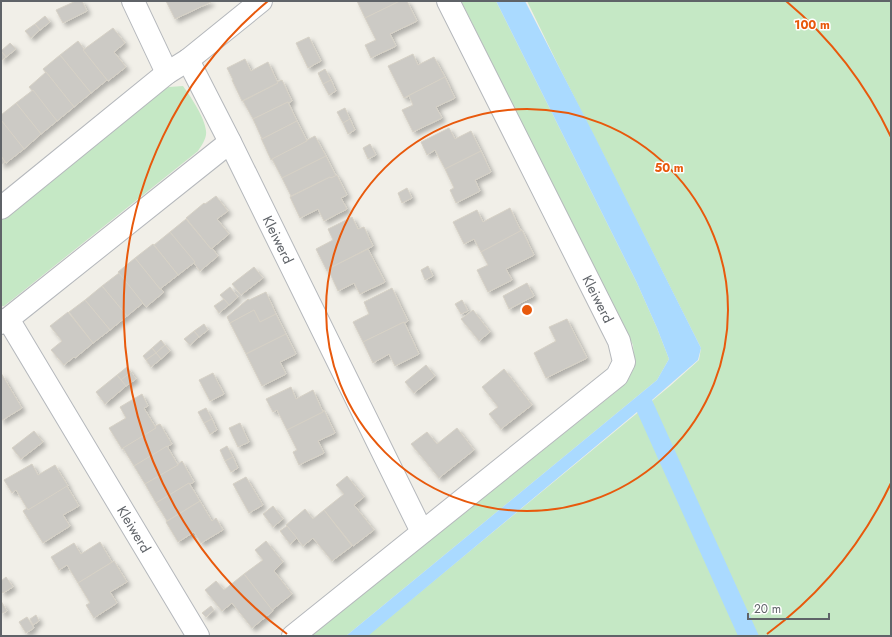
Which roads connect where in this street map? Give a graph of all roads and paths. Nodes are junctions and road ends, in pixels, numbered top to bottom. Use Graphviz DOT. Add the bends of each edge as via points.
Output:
graph roads {
  1 [pos="133,1"];
  2 [pos="261,1"];
  3 [pos="448,1"];
  4 [pos="188,60"];
  5 [pos="167,74"];
  6 [pos="230,142"];
  7 [pos="1,208"];
  8 [pos="5,321"];
  9 [pos="422,532"];
  10 [pos="198,636"];
  11 [pos="293,636"];
  1 -- 5 [label="street"];
  2 -- 4 [label="street"];
  3 -- 9 [label="street, Kleiwerd" via="619,340 624,362 617,376"];
  4 -- 5 [label="street"];
  4 -- 6 [label="street, Kleiwerd"];
  5 -- 7 [label="street"];
  6 -- 8 [label="street, Kleiwerd"];
  6 -- 9 [label="street, Kleiwerd"];
  8 -- 10 [label="street, Kleiwerd"];
  9 -- 11 [label="street, Kleiwerd"];
}
